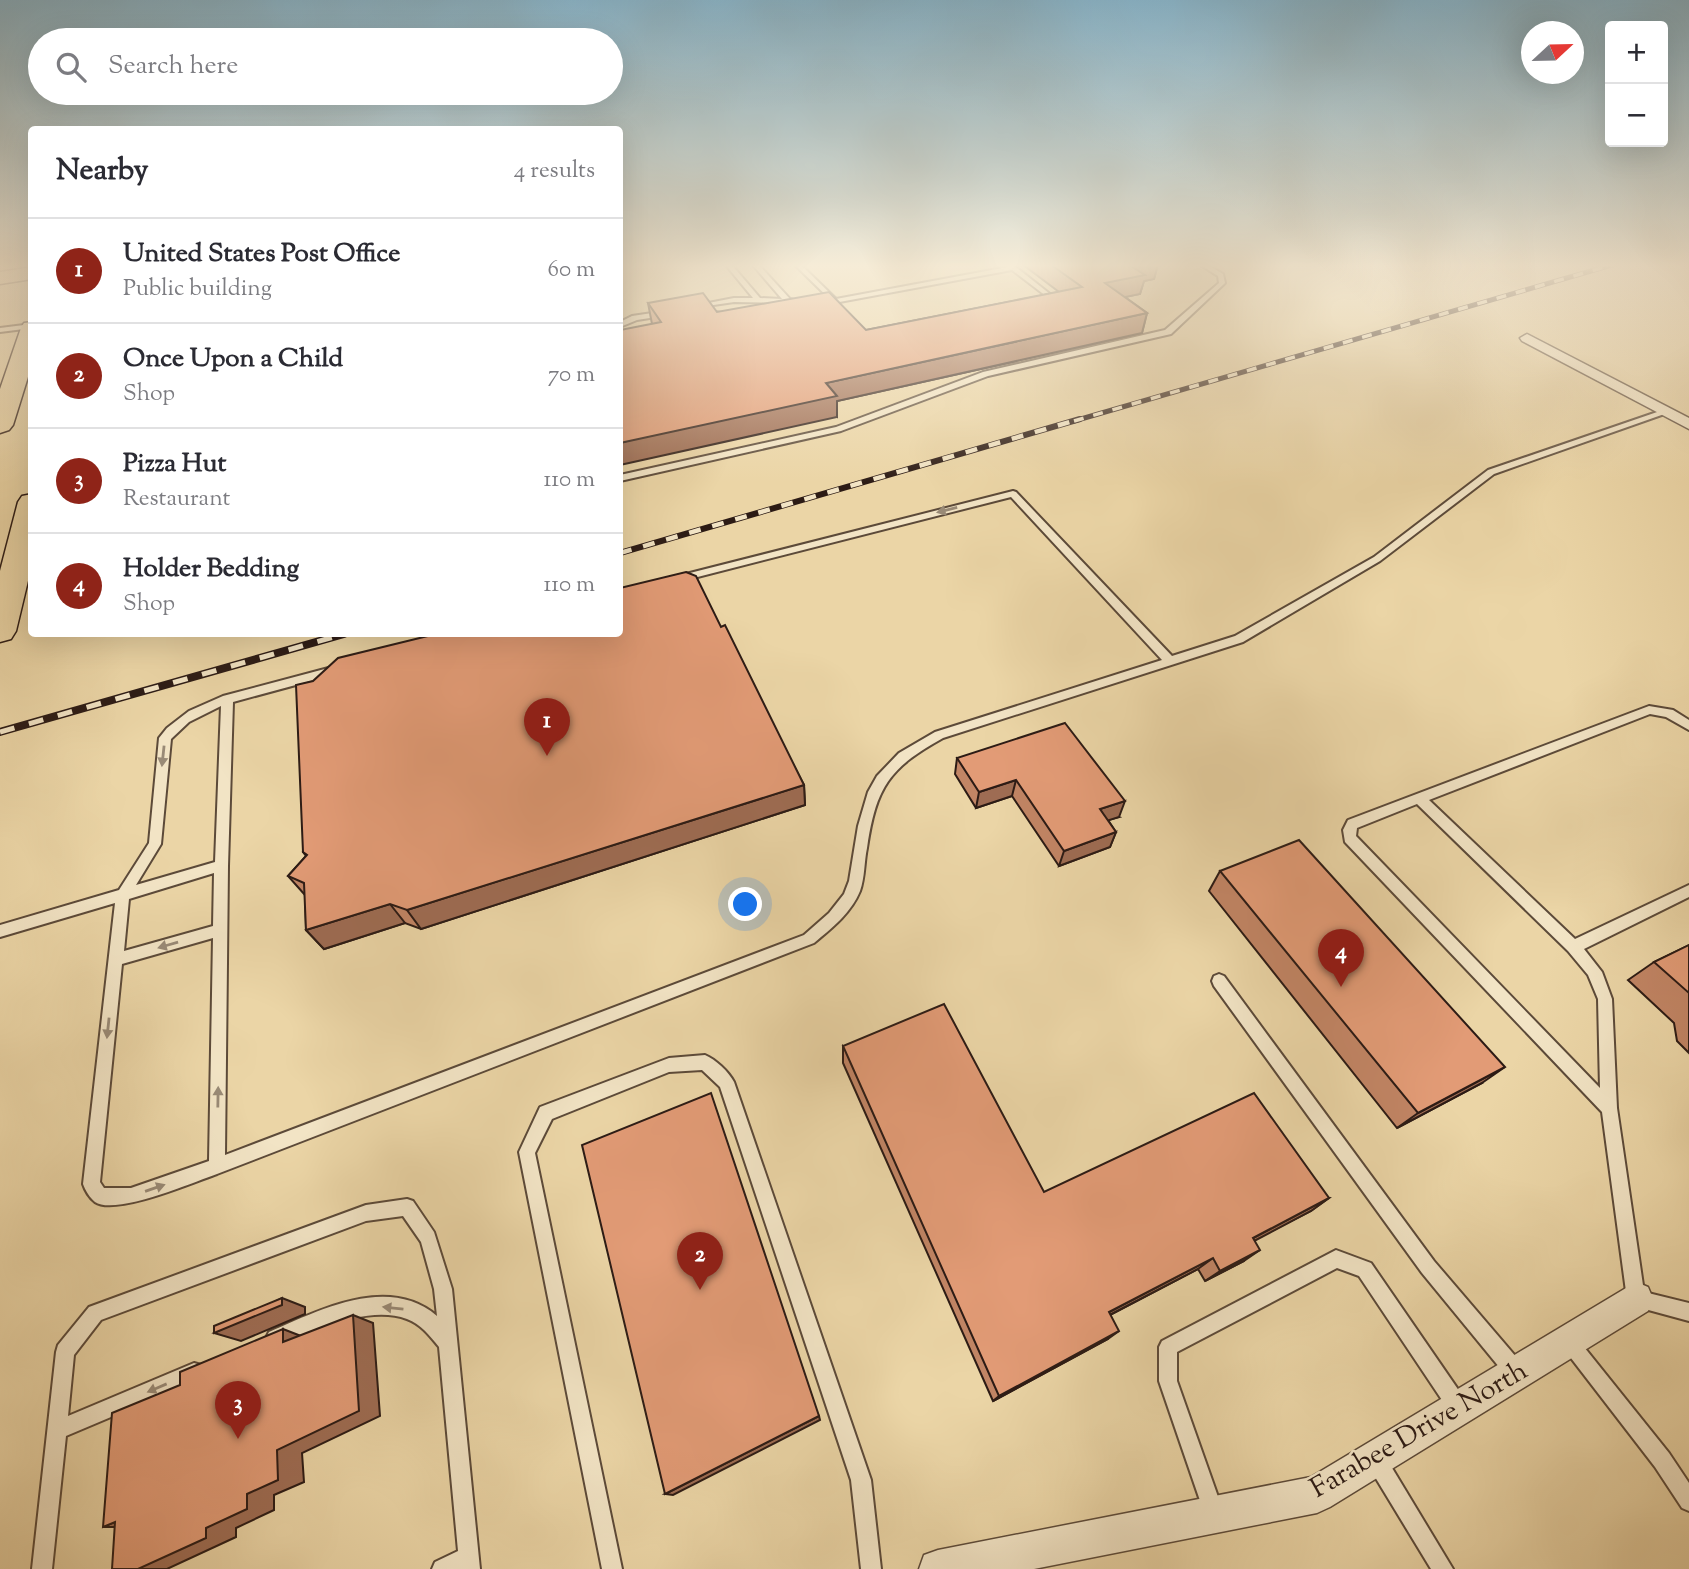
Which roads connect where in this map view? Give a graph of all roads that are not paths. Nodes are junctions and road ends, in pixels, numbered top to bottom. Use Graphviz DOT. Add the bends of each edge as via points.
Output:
graph roads {
  1 [pos="1145,337"];
  2 [pos="1527,338"];
  3 [pos="28,339"];
  4 [pos="1666,412"];
  5 [pos="1689,424"];
  6 [pos="0,425"];
  7 [pos="623,477"];
  8 [pos="28,523"];
  9 [pos="667,582"];
  10 [pos="0,631"];
  11 [pos="1171,662"];
  12 [pos="343,668"];
  13 [pos="227,699"];
  14 [pos="1689,726"];
  15 [pos="1419,798"];
  16 [pos="221,866"];
  17 [pos="1689,891"];
  18 [pos="123,895"];
  19 [pos="220,930"];
  20 [pos="0,931"];
  21 [pos="1573,947"];
  22 [pos="116,960"];
  23 [pos="1219,981"];
  24 [pos="1608,1108"];
  25 [pos="217,1166"];
  26 [pos="1636,1299"];
  27 [pos="1689,1312"];
  28 [pos="1567,1340"];
  29 [pos="448,1343"];
  30 [pos="254,1347"];
  31 [pos="207,1366"];
  32 [pos="1516,1372"];
  33 [pos="1459,1408"];
  34 [pos="57,1430"];
  35 [pos="1376,1460"];
  36 [pos="1689,1501"];
  37 [pos="1214,1514"];
  38 [pos="469,1562"];
  39 [pos="42,1569"];
  40 [pos="442,1569"];
  41 [pos="612,1569"];
  42 [pos="871,1569"];
  43 [pos="938,1569"];
  44 [pos="1443,1569"];
  1 -- 7 [label="lane" via="986,374 838,429"];
  2 -- 4 [label="street"];
  3 -- 6 [label="main road"];
  4 -- 5 [label="street"];
  4 -- 11 [label="lane" via="1491,472 1377,559 1239,639"];
  8 -- 10 [label="main road"];
  11 -- 9 [label="lane, one-way" via="1013,494"];
  11 -- 25 [label="lane" via="939,735 893,763 876,786 865,815 853,890 835,918 809,939"];
  12 -- 13 [label="lane"];
  13 -- 16 [label="lane"];
  13 -- 18 [label="lane, one-way" via="197,710 165,738 155,844"];
  14 -- 15 [label="lane" via="1669,713 1649,709"];
  15 -- 21 [label="lane"];
  15 -- 24 [label="lane" via="1352,824 1350,838"];
  16 -- 18 [label="lane"];
  16 -- 19 [label="lane"];
  17 -- 21 [label="lane"];
  18 -- 20 [label="lane"];
  18 -- 22 [label="lane"];
  19 -- 22 [label="lane, one-way"];
  25 -- 19 [label="lane, one-way"];
  21 -- 24 [label="lane" via="1590,964 1605,999"];
  22 -- 25 [label="lane, one-way" via="91,1184 100,1196 131,1196"];
  23 -- 32 [label="lane" via="1428,1267"];
  24 -- 26 [label="lane"];
  26 -- 27 [label="lane"];
  26 -- 28 [label="street, Farabee Drive North"];
  28 -- 32 [label="street, Farabee Drive North"];
  28 -- 36 [label="lane"];
  29 -- 30 [label="lane, one-way" via="426,1319 399,1307 379,1307 317,1321"];
  29 -- 34 [label="lane" via="443,1289 428,1237 407,1207 366,1213 94,1313 65,1352"];
  29 -- 38 [label="lane"];
  31 -- 34 [label="lane, one-way"];
  32 -- 33 [label="street, Farabee Drive North"];
  33 -- 35 [label="street, Farabee Drive North"];
  33 -- 37 [label="lane" via="1365,1269 1336,1259 1168,1347 1168,1381"];
  34 -- 39 [label="lane"];
  35 -- 37 [label="street, Farabee Drive North" via="1317,1494"];
  35 -- 44 [label="lane"];
  37 -- 43 [label="street, Farabee Drive North"];
  38 -- 40 [label="lane"];
  41 -- 42 [label="lane" via="527,1152 546,1113 669,1065 705,1062 726,1082 861,1480"];
}
